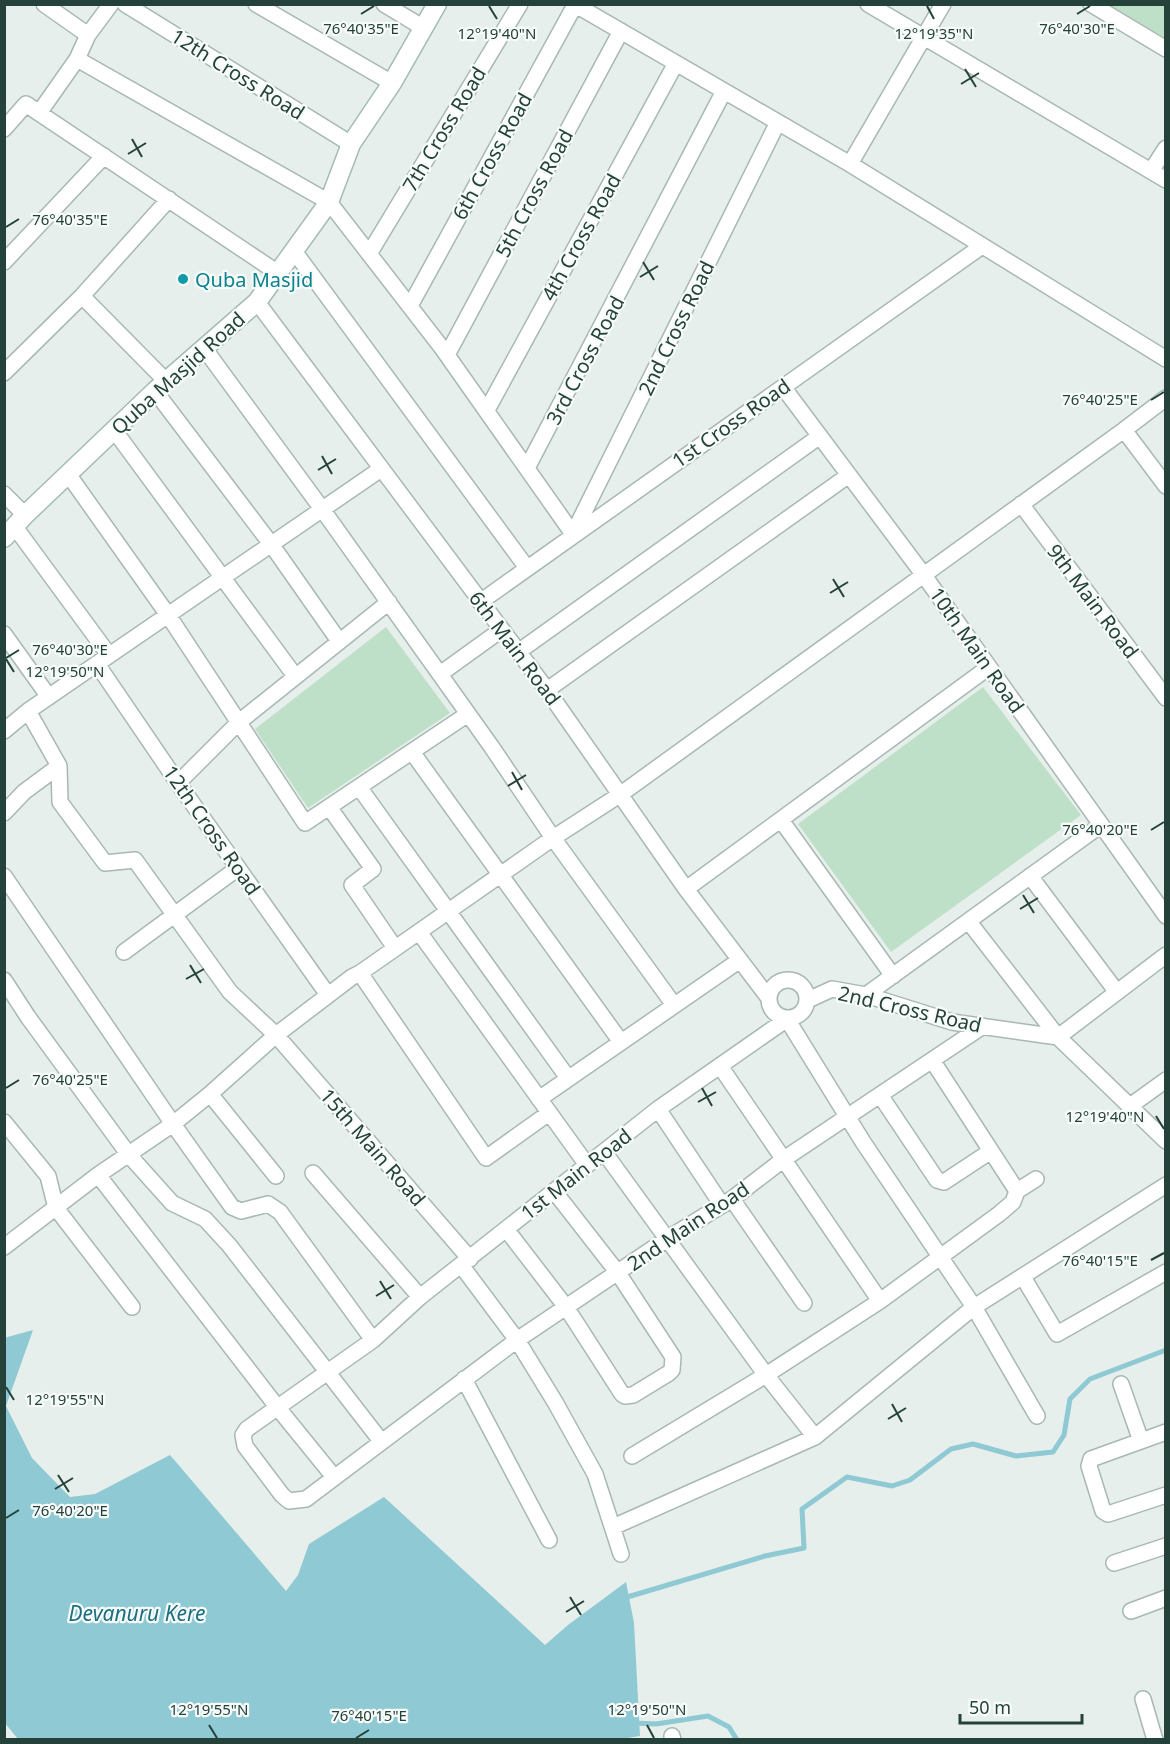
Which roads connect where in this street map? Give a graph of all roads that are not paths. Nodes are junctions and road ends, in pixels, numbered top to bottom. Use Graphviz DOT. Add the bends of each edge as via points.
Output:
graph roads {
  1 [pos="44,4"];
  2 [pos="111,4"];
  3 [pos="124,4"];
  4 [pos="256,4"];
  5 [pos="384,4"];
  6 [pos="437,4"];
  7 [pos="520,4"];
  8 [pos="868,4"];
  9 [pos="943,4"];
  10 [pos="1091,4"];
  11 [pos="575,5"];
  12 [pos="422,27"];
  13 [pos="621,32"];
  14 [pos="88,35"];
  15 [pos="924,37"];
  16 [pos="1166,49"];
  17 [pos="77,59"];
  18 [pos="676,63"];
  19 [pos="392,83"];
  20 [pos="724,91"];
  21 [pos="39,113"];
  22 [pos="778,122"];
  23 [pos="4,129"];
  24 [pos="351,144"];
  25 [pos="1166,148"];
  26 [pos="104,156"];
  27 [pos="850,164"];
  28 [pos="1151,171"];
  29 [pos="1166,180"];
  30 [pos="169,200"];
  31 [pos="329,202"];
  32 [pos="982,246"];
  33 [pos="294,251"];
  34 [pos="369,254"];
  35 [pos="4,262"];
  36 [pos="278,273"];
  37 [pos="82,296"];
  38 [pos="257,302"];
  39 [pos="410,306"];
  40 [pos="204,348"];
  41 [pos="447,355"];
  42 [pos="1166,359"];
  43 [pos="4,373"];
  44 [pos="161,386"];
  45 [pos="783,387"];
  46 [pos="1166,398"];
  47 [pos="487,410"];
  48 [pos="114,430"];
  49 [pos="1124,430"];
  50 [pos="820,436"];
  51 [pos="527,468"];
  52 [pos="381,469"];
  53 [pos="68,474"];
  54 [pos="849,475"];
  55 [pos="1166,486"];
  56 [pos="4,494"];
  57 [pos="1021,504"];
  58 [pos="322,509"];
  59 [pos="15,527"];
  60 [pos="573,534"];
  61 [pos="271,544"];
  62 [pos="527,568"];
  63 [pos="923,574"];
  64 [pos="221,578"];
  65 [pos="388,602"];
  66 [pos="480,602"];
  67 [pos="168,615"];
  68 [pos="501,630"];
  69 [pos="4,634"];
  70 [pos="339,641"];
  71 [pos="518,652"];
  72 [pos="103,660"];
  73 [pos="989,667"];
  74 [pos="440,675"];
  75 [pos="295,676"];
  76 [pos="547,690"];
  77 [pos="49,697"];
  78 [pos="1166,698"];
  79 [pos="28,711"];
  80 [pos="468,714"];
  81 [pos="239,722"];
  82 [pos="4,731"];
  83 [pos="412,752"];
  84 [pos="59,766"];
  85 [pos="178,783"];
  86 [pos="359,787"];
  87 [pos="621,794"];
  88 [pos="329,807"];
  89 [pos="4,813"];
  90 [pos="781,819"];
  91 [pos="1101,825"];
  92 [pos="553,838"];
  93 [pos="238,868"];
  94 [pos="501,874"];
  95 [pos="4,876"];
  96 [pos="1030,876"];
  97 [pos="686,889"];
  98 [pos="448,911"];
  99 [pos="175,915"];
  100 [pos="1166,916"];
  101 [pos="969,922"];
  102 [pos="419,932"];
  103 [pos="395,948"];
  104 [pos="124,952"];
  105 [pos="1166,955"];
  106 [pos="740,960"];
  107 [pos="360,973"];
  108 [pos="893,976"];
  109 [pos="4,980"];
  110 [pos="1116,991"];
  111 [pos="328,995"];
  112 [pos="866,995"];
  113 [pos="768,997"];
  114 [pos="808,1000"];
  115 [pos="674,1005"];
  116 [pos="787,1018"];
  117 [pos="983,1026"];
  118 [pos="276,1035"];
  119 [pos="1058,1037"];
  120 [pos="621,1042"];
  121 [pos="932,1060"];
  122 [pos="720,1066"];
  123 [pos="568,1078"];
  124 [pos="1166,1080"];
  125 [pos="210,1094"];
  126 [pos="880,1095"];
  127 [pos="539,1099"];
  128 [pos="1130,1106"];
  129 [pos="658,1109"];
  130 [pos="549,1113"];
  131 [pos="847,1116"];
  132 [pos="4,1122"];
  133 [pos="173,1124"];
  134 [pos="1166,1140"];
  135 [pos="991,1151"];
  136 [pos="604,1152"];
  137 [pos="129,1155"];
  138 [pos="784,1159"];
  139 [pos="587,1165"];
  140 [pos="313,1173"];
  141 [pos="99,1176"];
  142 [pos="276,1176"];
  143 [pos="1036,1179"];
  144 [pos="1166,1185"];
  145 [pos="554,1191"];
  146 [pos="1017,1191"];
  147 [pos="727,1202"];
  148 [pos="56,1209"];
  149 [pos="506,1229"];
  150 [pos="667,1239"];
  151 [pos="4,1247"];
  152 [pos="941,1256"];
  153 [pos="465,1262"];
  154 [pos="1166,1272"];
  155 [pos="618,1273"];
  156 [pos="1023,1277"];
  157 [pos="420,1297"];
  158 [pos="880,1301"];
  159 [pos="804,1303"];
  160 [pos="132,1307"];
  161 [pos="566,1307"];
  162 [pos="974,1307"];
  163 [pos="373,1340"];
  164 [pos="517,1340"];
  165 [pos="327,1372"];
  166 [pos="766,1375"];
  167 [pos="464,1379"];
  168 [pos="1122,1384"];
  169 [pos="278,1408"];
  170 [pos="1037,1416"];
  171 [pos="1166,1432"];
  172 [pos="815,1437"];
  173 [pos="381,1441"];
  174 [pos="1141,1441"];
  175 [pos="632,1456"];
  176 [pos="334,1477"];
  177 [pos="1166,1495"];
  178 [pos="613,1527"];
  179 [pos="549,1540"];
  180 [pos="1166,1546"];
  181 [pos="621,1554"];
  182 [pos="1114,1563"];
  183 [pos="1166,1598"];
  184 [pos="1131,1611"];
  185 [pos="1143,1699"];
  186 [pos="1155,1740"];
  1 -- 14 [label="street"];
  2 -- 14 [label="street"];
  3 -- 24 [label="street, 12th Cross Road"];
  4 -- 19 [label="street"];
  5 -- 12 [label="street"];
  6 -- 12 [label="street, Quba Masjid Road"];
  7 -- 34 [label="street, 7th Cross Road"];
  8 -- 15 [label="street"];
  9 -- 15 [label="street"];
  10 -- 16 [label="street"];
  11 -- 13 [label="street"];
  11 -- 39 [label="street, 6th Cross Road"];
  12 -- 19 [label="street, Quba Masjid Road"];
  13 -- 18 [label="street"];
  13 -- 41 [label="street, 5th Cross Road"];
  14 -- 17 [label="street"];
  15 -- 27 [label="street"];
  15 -- 28 [label="street"];
  17 -- 21 [label="street"];
  17 -- 31 [label="street"];
  18 -- 20 [label="street"];
  18 -- 47 [label="street, 4th Cross Road"];
  19 -- 24 [label="street, Quba Masjid Road"];
  20 -- 22 [label="street"];
  20 -- 51 [label="street, 3rd Cross Road"];
  21 -- 23 [label="street" via="26,104"];
  21 -- 26 [label="street"];
  22 -- 27 [label="street"];
  22 -- 60 [label="street, 2nd Cross Road"];
  24 -- 31 [label="street, Quba Masjid Road"];
  25 -- 28 [label="street"];
  26 -- 30 [label="street"];
  26 -- 35 [label="street"];
  27 -- 32 [label="street"];
  28 -- 29 [label="street"];
  30 -- 36 [label="street"];
  30 -- 37 [label="street"];
  31 -- 33 [label="street, Quba Masjid Road"];
  31 -- 34 [label="street"];
  32 -- 42 [label="street"];
  32 -- 45 [label="street, 1st Cross Road"];
  33 -- 36 [label="street, Quba Masjid Road"];
  33 -- 62 [label="street"];
  34 -- 39 [label="street"];
  36 -- 38 [label="street, Quba Masjid Road"];
  37 -- 43 [label="street"];
  37 -- 44 [label="street"];
  38 -- 40 [label="street, Quba Masjid Road"];
  38 -- 52 [label="street, 6th Main Road"];
  39 -- 41 [label="street"];
  40 -- 44 [label="street, Quba Masjid Road"];
  40 -- 58 [label="street"];
  41 -- 47 [label="street"];
  44 -- 48 [label="street, Quba Masjid Road"];
  44 -- 61 [label="street"];
  45 -- 50 [label="street, 10th Main Road"];
  45 -- 60 [label="street, 1st Cross Road"];
  46 -- 49 [label="street"];
  47 -- 51 [label="street"];
  48 -- 53 [label="street, Quba Masjid Road"];
  48 -- 64 [label="street"];
  49 -- 55 [label="street"];
  49 -- 57 [label="street"];
  50 -- 54 [label="street, 10th Main Road"];
  50 -- 71 [label="street"];
  51 -- 60 [label="street"];
  52 -- 58 [label="street"];
  52 -- 66 [label="street, 6th Main Road"];
  53 -- 59 [label="street, Quba Masjid Road"];
  53 -- 67 [label="street"];
  54 -- 63 [label="street, 10th Main Road"];
  54 -- 76 [label="street"];
  56 -- 59 [label="street, 12th Cross Road"];
  57 -- 63 [label="street"];
  57 -- 78 [label="street, 9th Main Road"];
  58 -- 61 [label="street"];
  58 -- 65 [label="street"];
  59 -- 72 [label="street, 12th Cross Road"];
  60 -- 62 [label="street, 1st Cross Road"];
  61 -- 64 [label="street"];
  61 -- 70 [label="street"];
  62 -- 66 [label="street, 1st Cross Road"];
  63 -- 73 [label="street, 10th Main Road"];
  63 -- 87 [label="street"];
  64 -- 67 [label="street"];
  64 -- 75 [label="street"];
  65 -- 70 [label="street"];
  65 -- 74 [label="street"];
  66 -- 68 [label="street, 6th Main Road"];
  67 -- 72 [label="street"];
  67 -- 81 [label="street"];
  68 -- 71 [label="street, 6th Main Road"];
  68 -- 74 [label="street"];
  69 -- 77 [label="street"];
  70 -- 75 [label="street"];
  71 -- 76 [label="street, 6th Main Road"];
  72 -- 77 [label="street"];
  72 -- 85 [label="street, 12th Cross Road"];
  73 -- 90 [label="street"];
  73 -- 91 [label="street, 10th Main Road"];
  74 -- 80 [label="street"];
  75 -- 81 [label="street"];
  76 -- 87 [label="street, 6th Main Road"];
  77 -- 79 [label="street"];
  79 -- 82 [label="street"];
  79 -- 84 [label="street"];
  80 -- 83 [label="street"];
  80 -- 92 [label="street"];
  81 -- 85 [label="street"];
  81 -- 88 [label="street" via="305,823"];
  83 -- 86 [label="street"];
  83 -- 94 [label="street"];
  84 -- 89 [label="street"];
  84 -- 99 [label="street, 15th Main Road" via="60,802 105,863 135,860"];
  85 -- 93 [label="street, 12th Cross Road"];
  86 -- 88 [label="street"];
  86 -- 98 [label="street"];
  87 -- 92 [label="street"];
  87 -- 97 [label="street, 6th Main Road"];
  88 -- 103 [label="street" via="373,869 352,885"];
  90 -- 97 [label="street"];
  90 -- 108 [label="street"];
  91 -- 96 [label="street"];
  91 -- 100 [label="street, 10th Main Road"];
  92 -- 94 [label="street"];
  92 -- 115 [label="street"];
  93 -- 99 [label="street"];
  93 -- 111 [label="street, 12th Cross Road"];
  94 -- 98 [label="street"];
  94 -- 120 [label="street"];
  95 -- 133 [label="street"];
  96 -- 101 [label="street"];
  96 -- 110 [label="street"];
  97 -- 106 [label="street, 6th Main Road"];
  98 -- 102 [label="street"];
  98 -- 123 [label="street"];
  99 -- 104 [label="street"];
  99 -- 118 [label="street, 15th Main Road" via="230,992"];
  101 -- 108 [label="street"];
  101 -- 119 [label="street"];
  102 -- 103 [label="street"];
  102 -- 127 [label="street"];
  103 -- 107 [label="street"];
  105 -- 110 [label="street"];
  106 -- 113 [label="street, 6th Main Road"];
  106 -- 115 [label="street"];
  107 -- 111 [label="street"];
  107 -- 130 [label="street" via="486,1158"];
  108 -- 112 [label="street"];
  109 -- 137 [label="street"];
  110 -- 119 [label="street"];
  111 -- 118 [label="street"];
  112 -- 114 [label="street, 2nd Cross Road" via="832,989"];
  112 -- 117 [label="street, 2nd Cross Road" via="952,1022"];
  113 -- 114 [label="street" via="775,984 789,980 803,986"];
  113 -- 116 [label="street" via="773,1012"];
  114 -- 116 [label="street" via="801,1014"];
  115 -- 120 [label="street"];
  116 -- 122 [label="street, 1st Main Road"];
  116 -- 131 [label="street"];
  117 -- 119 [label="street, 2nd Cross Road"];
  117 -- 121 [label="street, 2nd Main Road"];
  118 -- 125 [label="street"];
  118 -- 153 [label="street, 15th Main Road"];
  119 -- 128 [label="street"];
  120 -- 123 [label="street"];
  121 -- 126 [label="street, 2nd Main Road"];
  121 -- 135 [label="street"];
  122 -- 129 [label="street, 1st Main Road"];
  122 -- 138 [label="street"];
  123 -- 127 [label="street"];
  124 -- 128 [label="street"];
  125 -- 133 [label="street"];
  125 -- 142 [label="street"];
  126 -- 131 [label="street, 2nd Main Road"];
  126 -- 135 [label="street" via="938,1180 944,1182"];
  127 -- 130 [label="street"];
  128 -- 134 [label="street"];
  129 -- 136 [label="street, 1st Main Road"];
  129 -- 147 [label="street"];
  130 -- 139 [label="street"];
  131 -- 138 [label="street, 2nd Main Road"];
  131 -- 152 [label="street"];
  132 -- 148 [label="street" via="48,1176"];
  133 -- 137 [label="street"];
  133 -- 163 [label="street" via="232,1207 241,1211 268,1204 280,1212"];
  135 -- 146 [label="street"];
  136 -- 139 [label="street, 1st Main Road"];
  136 -- 150 [label="street"];
  137 -- 141 [label="street"];
  137 -- 165 [label="street" via="172,1203 205,1219 217,1231"];
  138 -- 147 [label="street, 2nd Main Road"];
  138 -- 158 [label="street"];
  139 -- 145 [label="street, 1st Main Road"];
  140 -- 157 [label="street"];
  141 -- 148 [label="street"];
  141 -- 169 [label="street"];
  143 -- 146 [label="street"];
  144 -- 156 [label="street"];
  145 -- 149 [label="street, 1st Main Road"];
  145 -- 155 [label="street"];
  146 -- 152 [label="street" via="1006,1209"];
  147 -- 150 [label="street, 2nd Main Road"];
  147 -- 159 [label="street"];
  148 -- 151 [label="street"];
  148 -- 160 [label="street"];
  149 -- 153 [label="street, 1st Main Road"];
  149 -- 161 [label="street"];
  150 -- 155 [label="street, 2nd Main Road"];
  150 -- 166 [label="street"];
  152 -- 158 [label="street"];
  152 -- 162 [label="street"];
  153 -- 157 [label="street, 1st Main Road"];
  153 -- 164 [label="street, 15th Main Road"];
  154 -- 156 [label="street" via="1057,1334"];
  155 -- 161 [label="street, 2nd Main Road"];
  155 -- 161 [label="street" via="673,1357 669,1373 625,1396"];
  156 -- 162 [label="street"];
  157 -- 163 [label="street, 1st Main Road"];
  158 -- 166 [label="street"];
  161 -- 164 [label="street, 2nd Main Road"];
  162 -- 170 [label="street"];
  162 -- 172 [label="street"];
  163 -- 165 [label="street, 1st Main Road"];
  164 -- 167 [label="street, 2nd Main Road"];
  164 -- 178 [label="street, 15th Main Road" via="595,1474"];
  165 -- 169 [label="street, 1st Main Road"];
  165 -- 173 [label="street"];
  166 -- 172 [label="street"];
  166 -- 175 [label="street"];
  167 -- 173 [label="street, 2nd Main Road"];
  167 -- 179 [label="street"];
  168 -- 174 [label="street"];
  169 -- 176 [label="street"];
  169 -- 176 [label="street, 2nd Main Road" via="243,1435 245,1446 282,1495 290,1501 306,1499"];
  171 -- 174 [label="street"];
  172 -- 178 [label="street"];
  173 -- 176 [label="street, 2nd Main Road"];
  174 -- 177 [label="street" via="1091,1459 1089,1466 1103,1511 1108,1514"];
  178 -- 181 [label="street, 15th Main Road"];
  180 -- 182 [label="street"];
  183 -- 184 [label="street"];
  185 -- 186 [label="street"];
}
